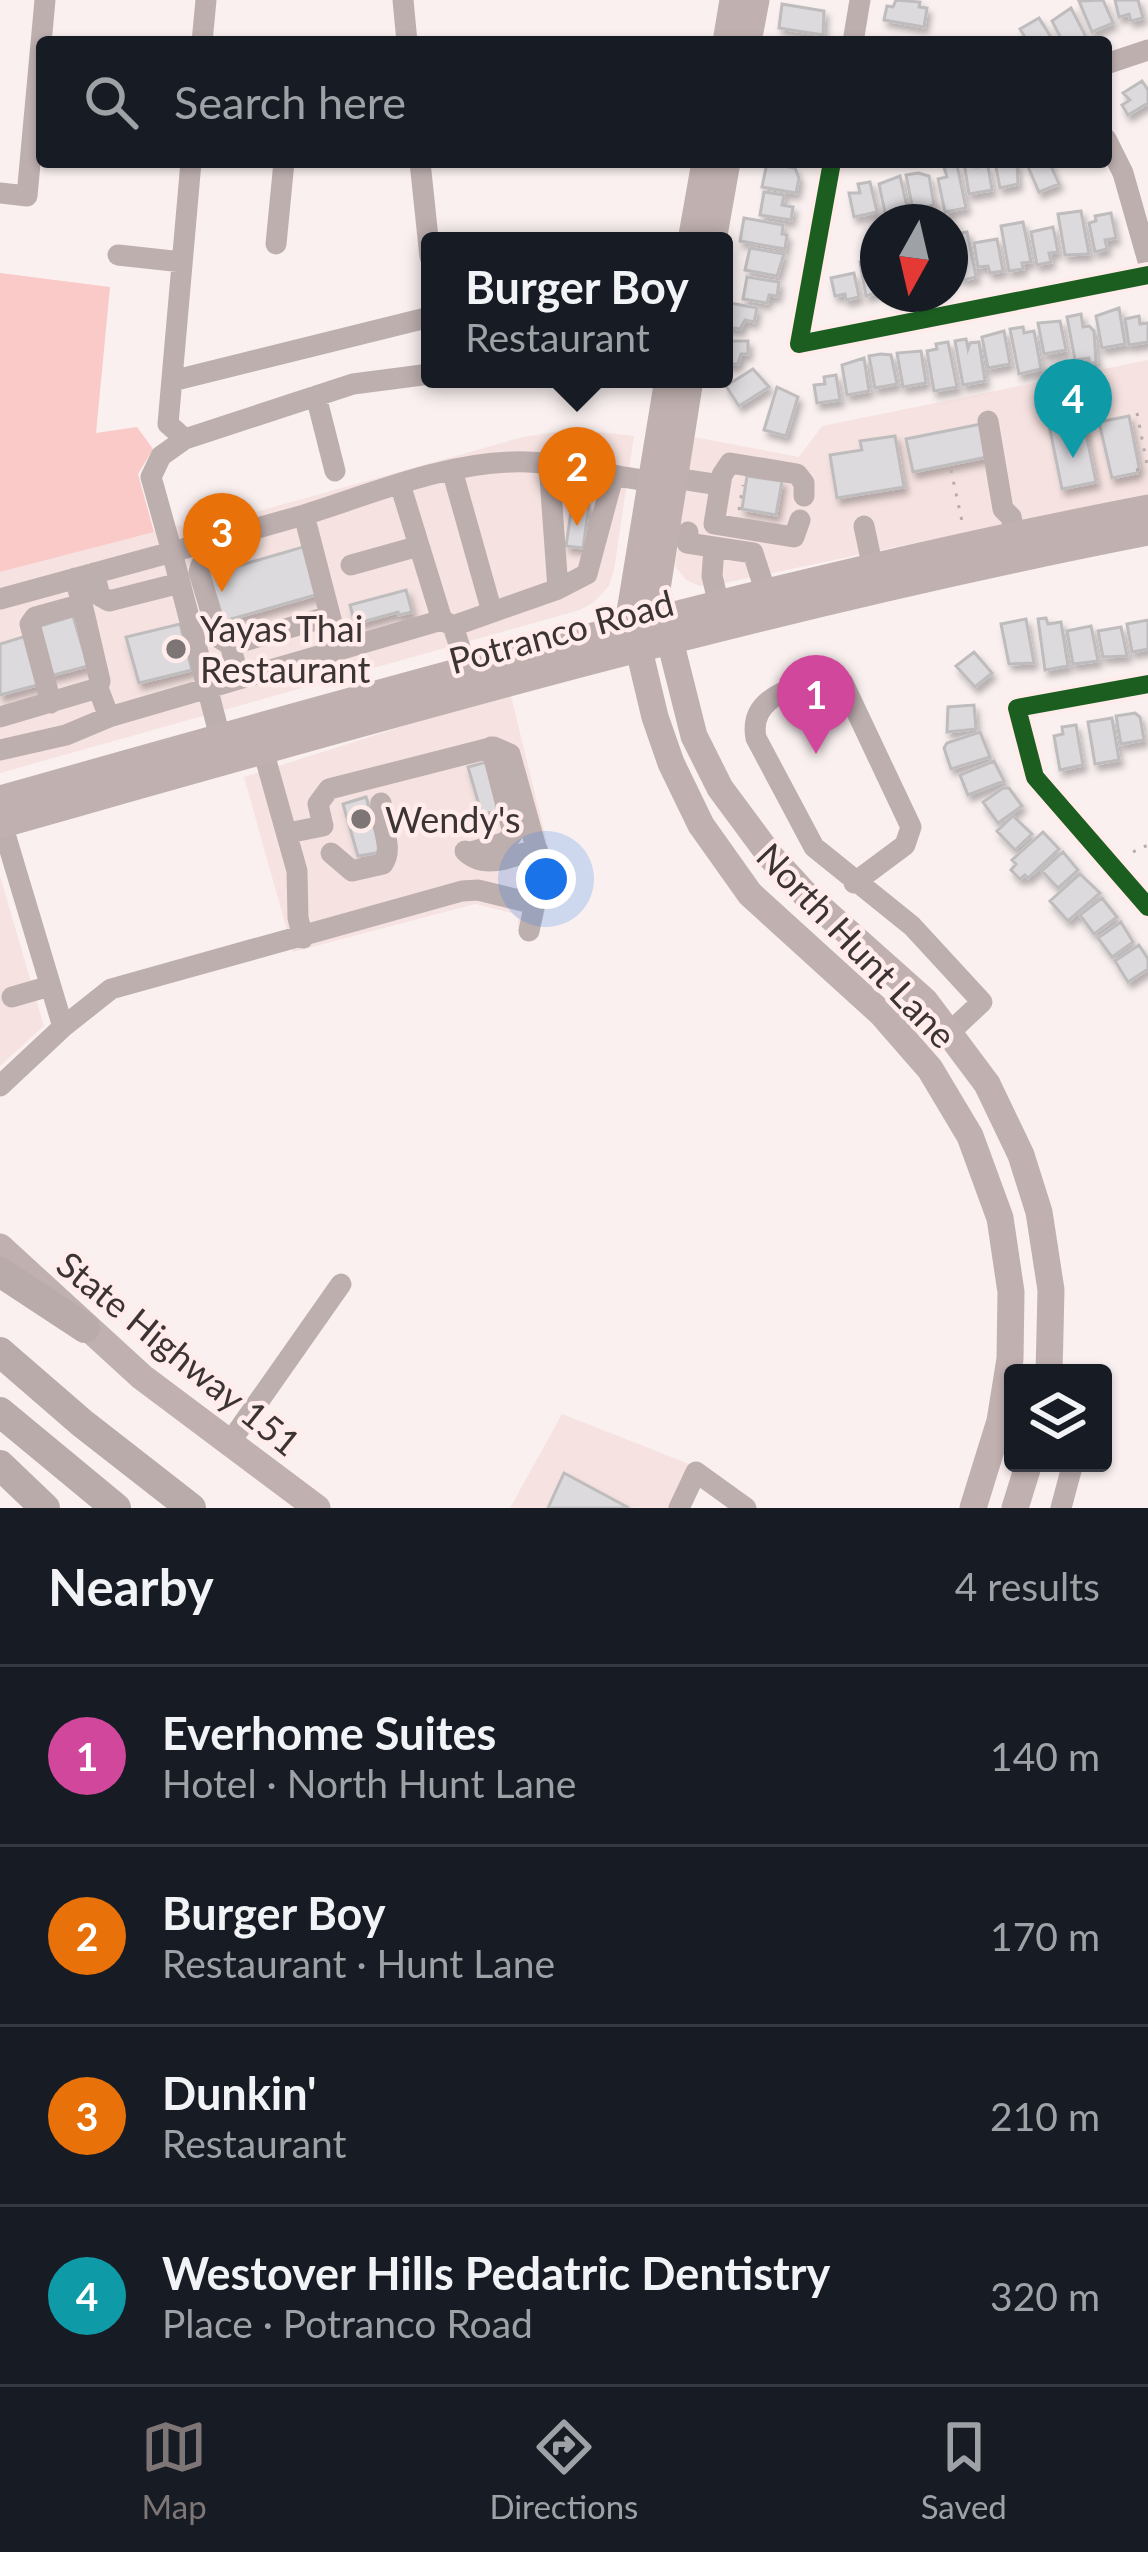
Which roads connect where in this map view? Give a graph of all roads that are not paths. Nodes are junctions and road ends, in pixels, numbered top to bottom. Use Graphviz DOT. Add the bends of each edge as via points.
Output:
graph roads {
  1 [pos="45,0"];
  2 [pos="206,0"];
  3 [pos="403,0"];
  4 [pos="733,0"];
  5 [pos="756,0"];
  6 [pos="860,0"];
  7 [pos="42,36"];
  8 [pos="203,36"];
  9 [pos="406,36"];
  10 [pos="727,36"];
  11 [pos="749,36"];
  12 [pos="854,36"];
  13 [pos="1148,50"];
  14 [pos="1112,62"];
  15 [pos="36,98"];
  16 [pos="1112,151"];
  17 [pos="190,168"];
  18 [pos="283,168"];
  19 [pos="421,168"];
  20 [pos="704,168"];
  21 [pos="726,168"];
  22 [pos="831,168"];
  23 [pos="0,194"];
  24 [pos="427,232"];
  25 [pos="693,232"];
  26 [pos="715,232"];
  27 [pos="277,244"];
  28 [pos="118,255"];
  29 [pos="1148,261"];
  30 [pos="182,262"];
  31 [pos="1148,275"];
  32 [pos="421,319"];
  33 [pos="421,375"];
  34 [pos="172,381"];
  35 [pos="667,388"];
  36 [pos="677,388"];
  37 [pos="689,388"];
  38 [pos="316,396"];
  39 [pos="988,421"];
  40 [pos="185,439"];
  41 [pos="680,440"];
  42 [pos="549,464"];
  43 [pos="452,470"];
  44 [pos="335,471"];
  45 [pos="613,477"];
  46 [pos="662,480"];
  47 [pos="400,484"];
  48 [pos="720,485"];
  49 [pos="804,496"];
  50 [pos="1148,508"];
  51 [pos="304,515"];
  52 [pos="1148,522"];
  53 [pos="761,523"];
  54 [pos="714,524"];
  55 [pos="864,526"];
  56 [pos="254,529"];
  57 [pos="797,529"];
  58 [pos="677,530"];
  59 [pos="1148,532"];
  60 [pos="1015,534"];
  61 [pos="419,546"];
  62 [pos="714,547"];
  63 [pos="172,552"];
  64 [pos="1042,553"];
  65 [pos="756,562"];
  66 [pos="351,565"];
  67 [pos="85,576"];
  68 [pos="875,577"];
  69 [pos="906,582"];
  70 [pos="180,583"];
  71 [pos="558,589"];
  72 [pos="765,590"];
  73 [pos="0,599"];
  74 [pos="718,601"];
  75 [pos="82,604"];
  76 [pos="492,612"];
  77 [pos="330,616"];
  78 [pos="448,623"];
  79 [pos="664,627"];
  80 [pos="634,635"];
  81 [pos="230,645"];
  82 [pos="339,650"];
  83 [pos="467,669"];
  84 [pos="239,677"];
  85 [pos="1148,684"];
  86 [pos="98,688"];
  87 [pos="395,688"];
  88 [pos="207,690"];
  89 [pos="51,703"];
  90 [pos="0,717"];
  91 [pos="109,717"];
  92 [pos="220,737"];
  93 [pos="491,747"];
  94 [pos="0,750"];
  95 [pos="263,750"];
  96 [pos="93,799"];
  97 [pos="381,803"];
  98 [pos="1,816"];
  99 [pos="795,817"];
  100 [pos="288,833"];
  101 [pos="760,842"];
  102 [pos="537,849"];
  103 [pos="331,853"];
  104 [pos="1136,867"];
  105 [pos="854,883"];
  106 [pos="10,894"];
  107 [pos="535,904"];
  108 [pos="1148,907"];
  109 [pos="529,931"];
  110 [pos="303,938"];
  111 [pos="50,986"];
  112 [pos="12,997"];
  113 [pos="63,1027"];
  114 [pos="951,1031"];
  115 [pos="920,1055"];
  116 [pos="0,1086"];
  117 [pos="0,1247"];
  118 [pos="0,1272"];
  119 [pos="341,1284"];
  120 [pos="85,1328"];
  121 [pos="0,1352"];
  122 [pos="1010,1364"];
  123 [pos="1048,1364"];
  124 [pos="1004,1405"];
  125 [pos="0,1412"];
  126 [pos="228,1445"];
  127 [pos="0,1465"];
  128 [pos="1026,1472"];
  129 [pos="1071,1472"];
  130 [pos="979,1502"];
  131 [pos="45,1508"];
  132 [pos="116,1508"];
  133 [pos="190,1508"];
  134 [pos="317,1508"];
  135 [pos="679,1508"];
  136 [pos="746,1508"];
  137 [pos="1015,1508"];
  138 [pos="1061,1508"];
  1 -- 7 [label="street"];
  2 -- 8 [label="street"];
  3 -- 9 [label="street"];
  4 -- 10 [label="main road"];
  5 -- 11 [label="main road"];
  6 -- 12 [label="street"];
  13 -- 14 [label="street"];
  15 -- 23 [label="street" via="27,196"];
  16 -- 29 [label="street"];
  17 -- 30 [label="street"];
  18 -- 27 [label="street"];
  19 -- 24 [label="street"];
  20 -- 25 [label="main road"];
  21 -- 26 [label="main road"];
  22 -- 31 [label="street" via="799,344"];
  28 -- 30 [label="street"];
  30 -- 34 [label="street"];
  32 -- 34 [label="street"];
  33 -- 38 [label="street"];
  34 -- 40 [label="street" via="168,424"];
  35 -- 46 [label="main road"];
  36 -- 41 [label="main road" via="670,433"];
  37 -- 41 [label="main road"];
  38 -- 40 [label="street"];
  38 -- 44 [label="street"];
  39 -- 60 [label="street"];
  40 -- 63 [label="street" via="161,457 152,477"];
  41 -- 46 [label="main road"];
  42 -- 43 [label="street"];
  42 -- 45 [label="street"];
  42 -- 71 [label="street"];
  43 -- 47 [label="street"];
  43 -- 76 [label="street"];
  45 -- 46 [label="street"];
  45 -- 71 [label="street" via="591,568"];
  46 -- 48 [label="street"];
  46 -- 58 [label="main road, North Hunt Lane"];
  46 -- 80 [label="main road, North Hunt Lane" via="631,589"];
  47 -- 51 [label="street"];
  47 -- 61 [label="street"];
  48 -- 49 [label="street" via="724,469 738,463 797,474"];
  48 -- 54 [label="street"];
  50 -- 60 [label="main road, Potranco Road"];
  51 -- 56 [label="street"];
  51 -- 77 [label="street"];
  52 -- 64 [label="main road" via="1087,533"];
  53 -- 54 [label="street"];
  53 -- 57 [label="street"];
  53 -- 65 [label="street"];
  54 -- 58 [label="street" via="690,520"];
  55 -- 68 [label="street"];
  56 -- 63 [label="street"];
  56 -- 81 [label="street" via="202,561 219,638"];
  58 -- 62 [label="street" via="687,543"];
  58 -- 79 [label="main road, North Hunt Lane" via="657,585"];
  59 -- 64 [label="main road, Potranco Road"];
  60 -- 68 [label="main road, Potranco Road"];
  60 -- 69 [label="main road" via="1011,547"];
  61 -- 66 [label="street"];
  61 -- 78 [label="street"];
  62 -- 65 [label="street" via="753,554"];
  62 -- 74 [label="street"];
  63 -- 67 [label="street"];
  63 -- 70 [label="street"];
  64 -- 69 [label="main road, Potranco Road"];
  65 -- 72 [label="street"];
  67 -- 70 [label="street" via="109,601"];
  67 -- 73 [label="street"];
  67 -- 75 [label="street"];
  68 -- 69 [label="main road, Potranco Road"];
  68 -- 72 [label="main road, Potranco Road"];
  68 -- 79 [label="main road, Potranco Road"];
  70 -- 88 [label="street"];
  71 -- 76 [label="street"];
  72 -- 74 [label="main road, Potranco Road"];
  74 -- 79 [label="main road, Potranco Road"];
  75 -- 86 [label="street"];
  75 -- 89 [label="street" via="30,624"];
  76 -- 78 [label="street"];
  77 -- 81 [label="street"];
  77 -- 82 [label="street"];
  78 -- 82 [label="street"];
  78 -- 83 [label="street"];
  79 -- 80 [label="main road, Potranco Road"];
  79 -- 101 [label="main road, North Hunt Lane" via="707,766"];
  80 -- 83 [label="main road, Potranco Road"];
  80 -- 95 [label="main road, Potranco Road"];
  80 -- 115 [label="main road, North Hunt Lane" via="671,763 724,860"];
  81 -- 84 [label="street"];
  82 -- 84 [label="street"];
  83 -- 87 [label="main road, Potranco Road"];
  84 -- 88 [label="street"];
  85 -- 104 [label="street" via="1017,708 1035,777"];
  86 -- 89 [label="street"];
  86 -- 91 [label="street"];
  87 -- 92 [label="main road, Potranco Road"];
  87 -- 95 [label="main road" via="373,706 265,739"];
  88 -- 91 [label="street"];
  88 -- 92 [label="street"];
  89 -- 90 [label="street"];
  91 -- 94 [label="street"];
  92 -- 96 [label="main road" via="213,751 121,778"];
  92 -- 98 [label="main road, Potranco Road"];
  93 -- 100 [label="street" via="329,789 318,804 323,826"];
  93 -- 102 [label="street" via="510,754"];
  93 -- 102 [label="street" via="513,833 506,842 465,848 488,862"];
  95 -- 96 [label="main road, Potranco Road"];
  95 -- 100 [label="street"];
  96 -- 98 [label="main road, Potranco Road"];
  97 -- 103 [label="street" via="387,860 357,871"];
  98 -- 106 [label="street"];
  99 -- 101 [label="street"];
  99 -- 105 [label="street"];
  99 -- 105 [label="street" via="753,722 770,700 836,677 910,827 905,845"];
  100 -- 110 [label="street"];
  101 -- 114 [label="main road, North Hunt Lane"];
  102 -- 107 [label="street"];
  104 -- 108 [label="street"];
  105 -- 114 [label="street" via="912,926 982,1002"];
  106 -- 111 [label="street"];
  107 -- 109 [label="street"];
  107 -- 110 [label="street" via="462,891"];
  110 -- 113 [label="street" via="111,989"];
  111 -- 112 [label="street"];
  111 -- 113 [label="street"];
  113 -- 116 [label="street"];
  114 -- 115 [label="main road"];
  114 -- 123 [label="main road, North Hunt Lane" via="1005,1116 1033,1192 1051,1290"];
  115 -- 122 [label="main road, North Hunt Lane" via="970,1136 1000,1218"];
  117 -- 120 [label="main road, State Highway 151"];
  118 -- 120 [label="highway"];
  119 -- 126 [label="street"];
  120 -- 126 [label="main road, State Highway 151"];
  121 -- 133 [label="highway"];
  124 -- 130 [label="main road, North Hunt Lane"];
  125 -- 132 [label="highway"];
  126 -- 134 [label="main road, State Highway 151"];
  127 -- 131 [label="highway"];
  128 -- 137 [label="main road"];
  129 -- 138 [label="street"];
  135 -- 136 [label="street" via="696,1472"];
}
